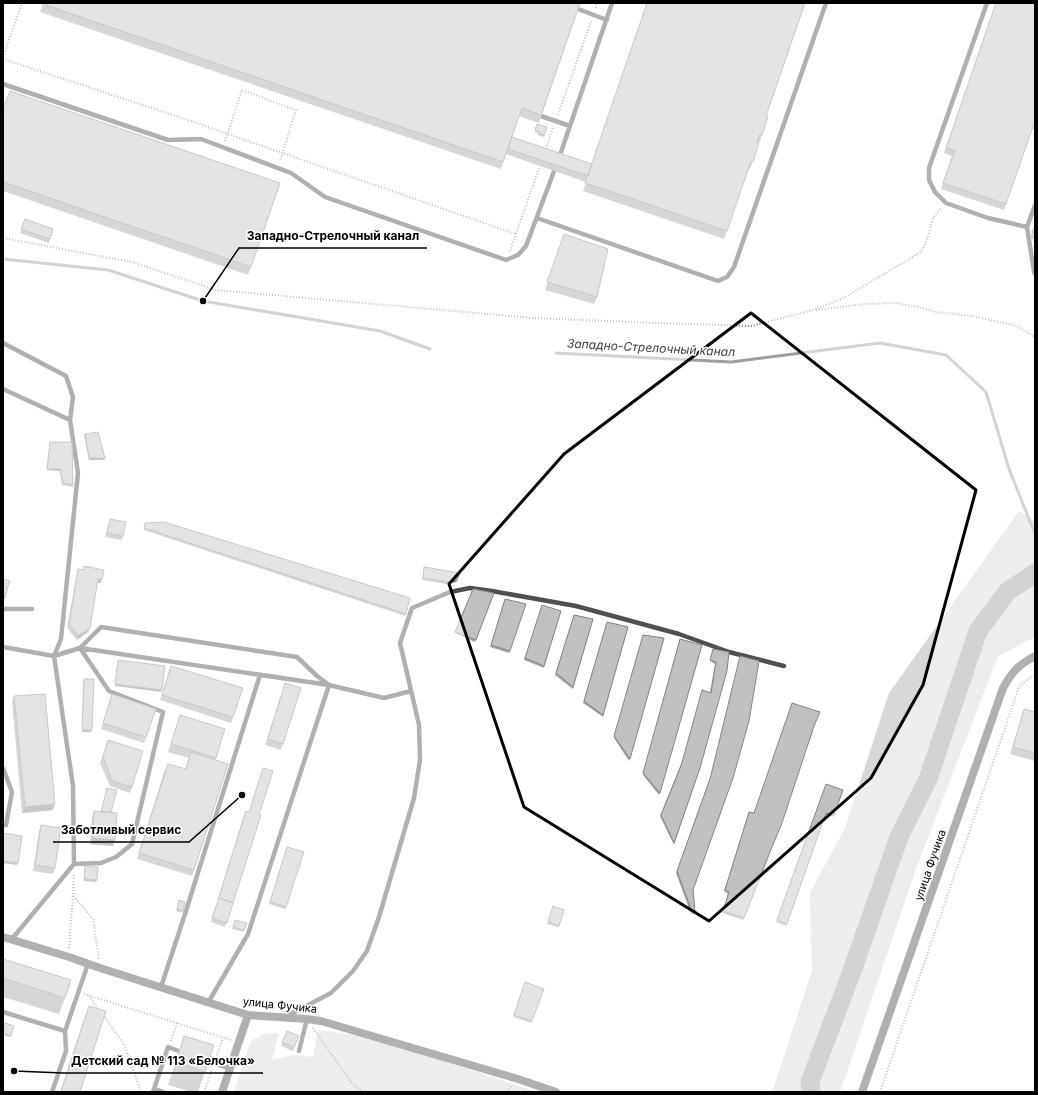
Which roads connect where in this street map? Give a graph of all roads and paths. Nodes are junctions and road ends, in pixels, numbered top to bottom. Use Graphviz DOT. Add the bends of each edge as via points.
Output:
graph roads {
  1 [pos="22,3"];
  2 [pos="597,3"];
  3 [pos="612,3"];
  4 [pos="826,3"];
  5 [pos="987,3"];
  6 [pos="578,9"];
  7 [pos="593,14"];
  8 [pos="607,20"];
  9 [pos="3,58"];
  10 [pos="3,84"];
  11 [pos="541,116"];
  12 [pos="556,120"];
  13 [pos="570,126"];
  14 [pos="227,134"];
  15 [pos="223,148"];
  16 [pos="546,149"];
  17 [pos="282,154"];
  18 [pos="541,163"];
  19 [pos="278,168"];
  20 [pos="946,203"];
  21 [pos="1035,205"];
  22 [pos="537,218"];
  23 [pos="1027,227"];
  24 [pos="516,234"];
  25 [pos="3,238"];
  26 [pos="506,260"];
  27 [pos="1035,274"];
  28 [pos="813,310"];
  29 [pos="1035,337"];
  30 [pos="3,344"];
  31 [pos="3,389"];
  32 [pos="70,420"];
  33 [pos="3,609"];
  34 [pos="32,610"];
  35 [pos="3,647"];
  36 [pos="80,648"];
  37 [pos="54,656"];
  38 [pos="1035,656"];
  39 [pos="784,666"];
  40 [pos="260,675"];
  41 [pos="1035,676"];
  42 [pos="329,685"];
  43 [pos="411,691"];
  44 [pos="3,768"];
  45 [pos="3,824"];
  46 [pos="74,864"];
  47 [pos="73,895"];
  48 [pos="7,938"];
  49 [pos="69,957"];
  50 [pos="88,964"];
  51 [pos="100,968"];
  52 [pos="161,987"];
  53 [pos="78,992"];
  54 [pos="89,995"];
  55 [pos="208,1003"];
  56 [pos="3,1012"];
  57 [pos="248,1015"];
  58 [pos="284,1018"];
  59 [pos="307,1019"];
  60 [pos="177,1023"];
  61 [pos="65,1031"];
  62 [pos="238,1043"];
  63 [pos="168,1047"];
  64 [pos="299,1051"];
  65 [pos="188,1054"];
  66 [pos="201,1059"];
  67 [pos="230,1069"];
  68 [pos="153,1090"];
  69 [pos="52,1092"];
  70 [pos="141,1092"];
  71 [pos="163,1092"];
  72 [pos="222,1092"];
  73 [pos="362,1092"];
  74 [pos="556,1092"];
  75 [pos="862,1092"];
  76 [pos="880,1092"];
  1 -- 9 [label="path"];
  2 -- 7 [label="path"];
  3 -- 8 [label="lane"];
  4 -- 22 [label="lane" via="734,267 727,277 718,281"];
  5 -- 20 [label="lane" via="929,168 929,180 935,192"];
  6 -- 7 [label="lane"];
  7 -- 8 [label="lane"];
  7 -- 12 [label="path"];
  8 -- 13 [label="lane"];
  9 -- 14 [label="path"];
  10 -- 15 [label="lane" via="168,140 201,140"];
  11 -- 12 [label="lane"];
  12 -- 13 [label="lane"];
  12 -- 16 [label="path"];
  13 -- 22 [label="lane"];
  14 -- 15 [label="path"];
  14 -- 17 [label="path"];
  14 -- 17 [label="path" via="242,90 296,110"];
  15 -- 19 [label="lane"];
  17 -- 19 [label="path"];
  17 -- 24 [label="path"];
  18 -- 24 [label="path"];
  19 -- 26 [label="lane" via="291,173 325,197"];
  20 -- 23 [label="lane" via="988,218"];
  20 -- 28 [label="path" via="934,218 922,252 842,299"];
  21 -- 23 [label="lane"];
  22 -- 26 [label="lane" via="526,246"];
  23 -- 27 [label="lane"];
  24 -- 26 [label="path"];
  25 -- 28 [label="path" via="132,262 216,290 533,318 658,323 752,326"];
  28 -- 29 [label="path" via="896,303 1018,326"];
  30 -- 32 [label="lane" via="66,376 73,397"];
  31 -- 32 [label="lane"];
  32 -- 37 [label="lane" via="78,472 60,639"];
  33 -- 34 [label="lane"];
  35 -- 37 [label="lane"];
  36 -- 37 [label="lane"];
  36 -- 40 [label="lane"];
  36 -- 42 [label="lane" via="101,627 297,657"];
  36 -- 46 [label="lane" via="109,691 163,712 132,844 116,857 101,863"];
  37 -- 46 [label="lane" via="73,786"];
  38 -- 75 [label="street, улица Фучика" via="1012,673 1003,688"];
  39 -- 43 [label="lane" via="576,606 470,588 450,592 412,608 400,643"];
  40 -- 42 [label="lane"];
  40 -- 52 [label="lane"];
  41 -- 76 [label="path" via="1019,687"];
  42 -- 43 [label="lane" via="384,698"];
  42 -- 55 [label="lane" via="248,934"];
  43 -- 58 [label="lane" via="419,725 420,760 414,798 367,951 354,970 331,993"];
  44 -- 45 [label="lane" via="12,792 6,825"];
  46 -- 47 [label="path"];
  46 -- 48 [label="lane"];
  47 -- 49 [label="path"];
  47 -- 51 [label="path" via="93,919"];
  48 -- 49 [label="street, улица Фучика"];
  49 -- 50 [label="street, улица Фучика"];
  50 -- 51 [label="street, улица Фучика"];
  50 -- 53 [label="lane"];
  51 -- 52 [label="street, улица Фучика"];
  52 -- 55 [label="street, улица Фучика"];
  53 -- 54 [label="path"];
  53 -- 61 [label="lane"];
  54 -- 60 [label="path"];
  54 -- 70 [label="path" via="124,1044"];
  55 -- 57 [label="street, улица Фучика"];
  56 -- 61 [label="lane"];
  57 -- 58 [label="street, улица Фучика"];
  57 -- 62 [label="street"];
  58 -- 59 [label="street, улица Фучика"];
  59 -- 64 [label="lane"];
  59 -- 73 [label="path" via="351,1082"];
  59 -- 74 [label="street, улица Фучика" via="329,1023"];
  60 -- 62 [label="path"];
  60 -- 63 [label="path"];
  61 -- 69 [label="lane" via="66,1051"];
  62 -- 67 [label="street"];
  63 -- 65 [label="lane"];
  63 -- 68 [label="lane"];
  66 -- 67 [label="lane"];
  67 -- 72 [label="street"];
  68 -- 71 [label="lane"];
}
